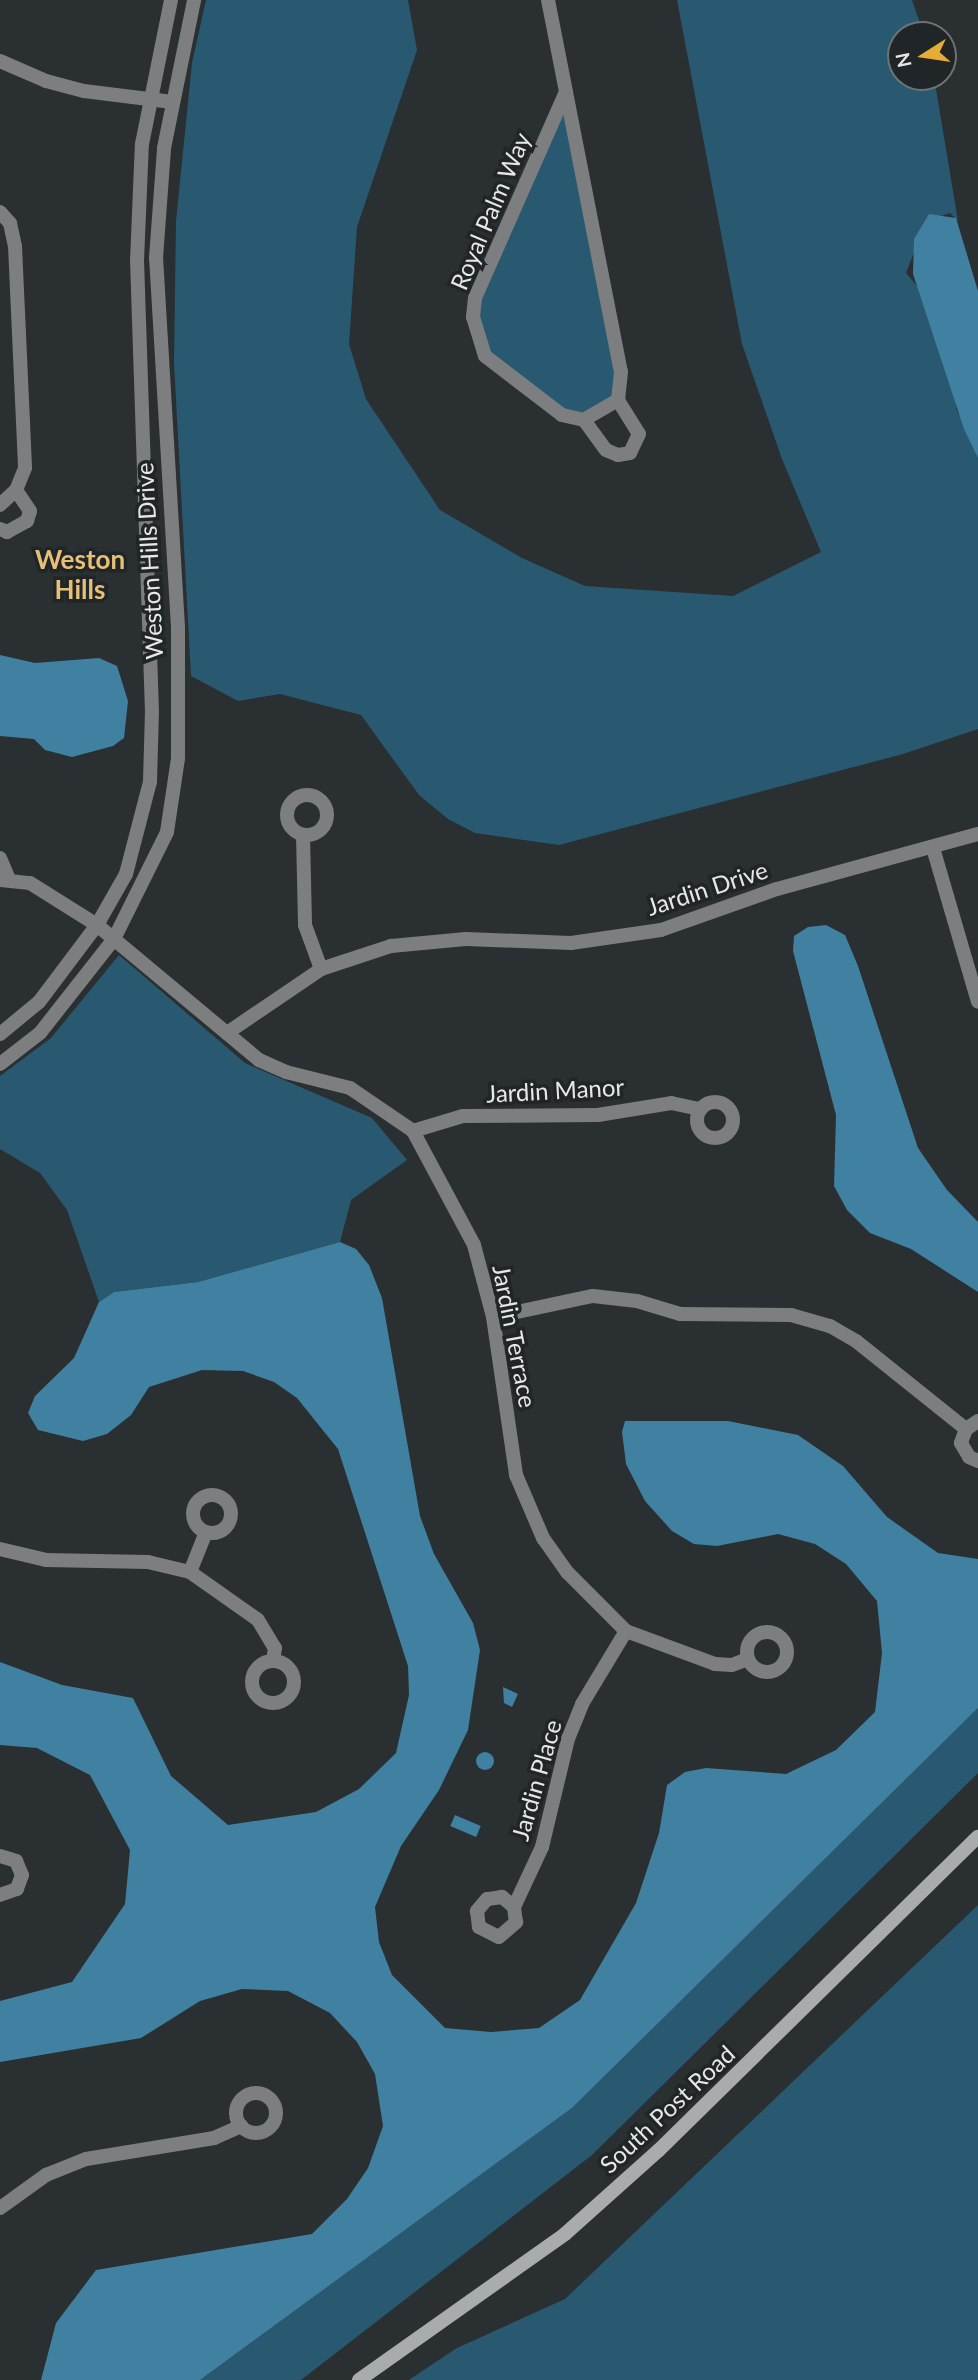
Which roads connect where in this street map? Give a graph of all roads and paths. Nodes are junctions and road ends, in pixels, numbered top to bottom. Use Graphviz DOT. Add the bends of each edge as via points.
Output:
graph roads {
  1 [pos="171,0"];
  2 [pos="194,0"];
  3 [pos="548,0"];
  4 [pos="0,61"];
  5 [pos="566,92"];
  6 [pos="149,101"];
  7 [pos="172,102"];
  8 [pos="0,212"];
  9 [pos="618,400"];
  10 [pos="584,420"];
  11 [pos="16,490"];
  12 [pos="0,505"];
  13 [pos="0,529"];
  14 [pos="978,834"];
  15 [pos="303,835"];
  16 [pos="933,848"];
  17 [pos="0,858"];
  18 [pos="4,879"];
  19 [pos="97,925"];
  20 [pos="114,939"];
  21 [pos="321,969"];
  22 [pos="978,1002"];
  23 [pos="228,1033"];
  24 [pos="0,1034"];
  25 [pos="0,1064"];
  26 [pos="700,1110"];
  27 [pos="413,1131"];
  28 [pos="493,1317"];
  29 [pos="972,1425"];
  30 [pos="978,1461"];
  31 [pos="206,1532"];
  32 [pos="0,1549"];
  33 [pos="190,1572"];
  34 [pos="626,1631"];
  35 [pos="748,1659"];
  36 [pos="273,1661"];
  37 [pos="978,1837"];
  38 [pos="0,1856"];
  39 [pos="0,1895"];
  40 [pos="514,1907"];
  41 [pos="242,2126"];
  42 [pos="0,2208"];
  43 [pos="359,2380"];
  1 -- 6 [label="street, Weston Hills Drive"];
  2 -- 7 [label="street, Weston Hills Drive"];
  3 -- 5 [label="street"];
  4 -- 6 [label="street" via="46,81"];
  5 -- 9 [label="street" via="621,372"];
  5 -- 10 [label="street, Royal Palm Way" via="475,298 474,317 485,356 562,415"];
  6 -- 7 [label="street"];
  6 -- 19 [label="street, Weston Hills Drive" via="142,144 137,261 152,712 150,782 126,874"];
  7 -- 20 [label="street, Weston Hills Drive" via="156,258 178,627 178,758 167,832"];
  8 -- 11 [label="street" via="10,223 15,246 25,468"];
  9 -- 10 [label="street"];
  9 -- 10 [label="street" via="639,434 630,453 606,450"];
  11 -- 12 [label="street"];
  11 -- 13 [label="street" via="30,511 27,521 8,532"];
  14 -- 16 [label="street, Jardin Drive"];
  15 -- 21 [label="street" via="305,925"];
  16 -- 21 [label="street, Jardin Drive" via="777,890 661,930 571,943 466,939 391,946"];
  16 -- 22 [label="street"];
  17 -- 18 [label="street"];
  18 -- 19 [label="street, Jardin Terrace" via="30,883"];
  19 -- 20 [label="street, Jardin Terrace"];
  19 -- 24 [label="street, Weston Hills Drive" via="39,1002"];
  20 -- 23 [label="street, Jardin Terrace"];
  20 -- 25 [label="street, Weston Hills Drive" via="40,1033"];
  21 -- 23 [label="street, Jardin Drive"];
  23 -- 27 [label="street, Jardin Terrace" via="259,1059 286,1072 350,1088"];
  26 -- 27 [label="street, Jardin Manor" via="671,1103 598,1115 463,1116"];
  27 -- 28 [label="street, Jardin Terrace" via="474,1245"];
  28 -- 29 [label="street" via="593,1296 637,1301 680,1314 791,1315 830,1326 856,1341"];
  28 -- 34 [label="street, Jardin Terrace" via="516,1475 524,1501 566,1572"];
  29 -- 30 [label="street" via="964,1451"];
  31 -- 33 [label="street"];
  32 -- 33 [label="street" via="46,1560 148,1562"];
  33 -- 36 [label="street" via="258,1620 275,1648"];
  34 -- 35 [label="street, Jardin Terrace" via="715,1664 732,1665"];
  34 -- 40 [label="street, Jardin Place" via="583,1703 568,1739 542,1847"];
  37 -- 43 [label="street, South Post Road" via="659,2150 565,2234"];
  38 -- 39 [label="street" via="16,1861 23,1875 17,1889"];
  41 -- 42 [label="street" via="214,2138 86,2159 46,2175"];
}
